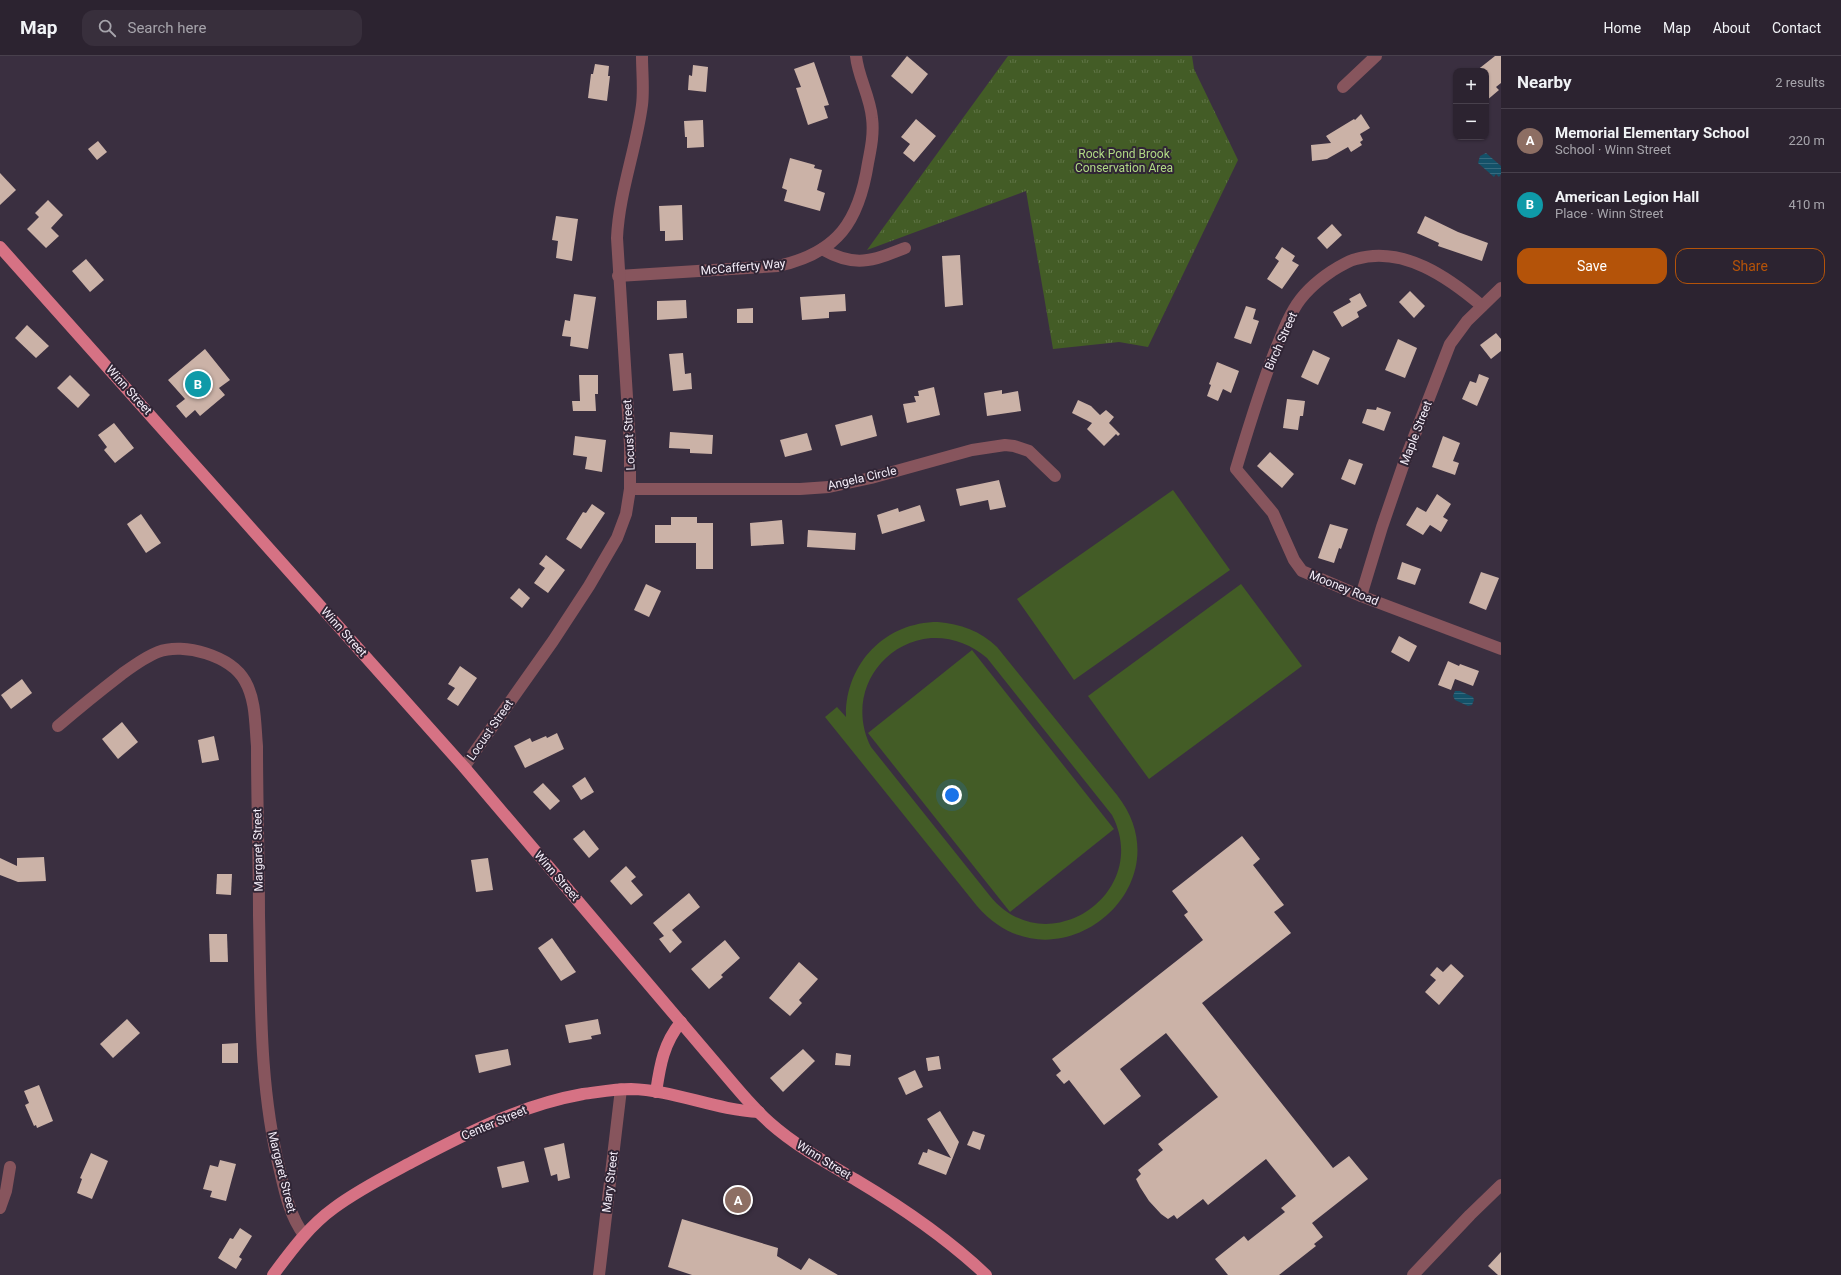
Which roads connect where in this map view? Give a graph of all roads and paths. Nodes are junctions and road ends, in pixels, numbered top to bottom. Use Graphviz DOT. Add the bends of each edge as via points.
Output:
graph roads {
  1 [pos="642,56"];
  2 [pos="856,56"];
  3 [pos="1376,56"];
  4 [pos="1343,87"];
  5 [pos="0,247"];
  6 [pos="822,248"];
  7 [pos="905,248"];
  8 [pos="618,276"];
  9 [pos="1501,288"];
  10 [pos="1482,306"];
  11 [pos="1236,469"];
  12 [pos="1055,476"];
  13 [pos="630,488"];
  14 [pos="1361,596"];
  15 [pos="1501,649"];
  16 [pos="58,726"];
  17 [pos="464,767"];
  18 [pos="681,1022"];
  19 [pos="621,1089"];
  20 [pos="656,1092"];
  21 [pos="759,1112"];
  22 [pos="10,1167"];
  23 [pos="1501,1185"];
  24 [pos="0,1208"];
  25 [pos="304,1235"];
  26 [pos="273,1275"];
  27 [pos="599,1275"];
  28 [pos="986,1275"];
  29 [pos="1413,1275"];
  1 -- 8 [label="street, Locust Street" via="641,110 617,228"];
  2 -- 6 [label="street, McCafferty Way" via="873,123 865,182 860,203 851,220 838,236"];
  3 -- 4 [label="street"];
  5 -- 17 [label="main road, Winn Street"];
  6 -- 7 [label="street" via="837,257 851,261 876,258"];
  6 -- 8 [label="street, McCafferty Way" via="802,259 778,266"];
  8 -- 13 [label="street, Locust Street" via="630,445"];
  9 -- 10 [label="street, Maple Street"];
  10 -- 11 [label="street, Birch Street" via="1446,278 1420,265 1397,258 1363,257 1327,274 1303,296 1288,321 1259,391"];
  10 -- 14 [label="street, Maple Street" via="1456,336 1445,356 1389,505"];
  11 -- 14 [label="street, Mooney Road" via="1274,513 1294,560 1302,571"];
  12 -- 13 [label="street, Angela Circle" via="1029,452 1005,445 972,450 871,478 829,486 800,489"];
  13 -- 17 [label="street, Locust Street" via="624,520 609,553 553,641"];
  14 -- 15 [label="street, Mooney Road"];
  16 -- 25 [label="street, Margaret Street" via="125,672 165,650 184,649 207,654 226,664 245,681 254,710 257,746 260,981 266,1095 282,1180 293,1216"];
  17 -- 18 [label="main road, Winn Street"];
  18 -- 20 [label="main road" via="663,1051"];
  18 -- 21 [label="main road, Winn Street"];
  19 -- 20 [label="main road, Center Street"];
  19 -- 25 [label="main road, Center Street" via="545,1103 510,1114 479,1128 349,1197"];
  19 -- 27 [label="street, Mary Street"];
  20 -- 21 [label="main road, Center Street" via="734,1110"];
  21 -- 28 [label="main road, Winn Street" via="771,1124 809,1151 922,1222 959,1250"];
  22 -- 24 [label="street"];
  23 -- 29 [label="street"];
  25 -- 26 [label="main road, Center Street"];
}
